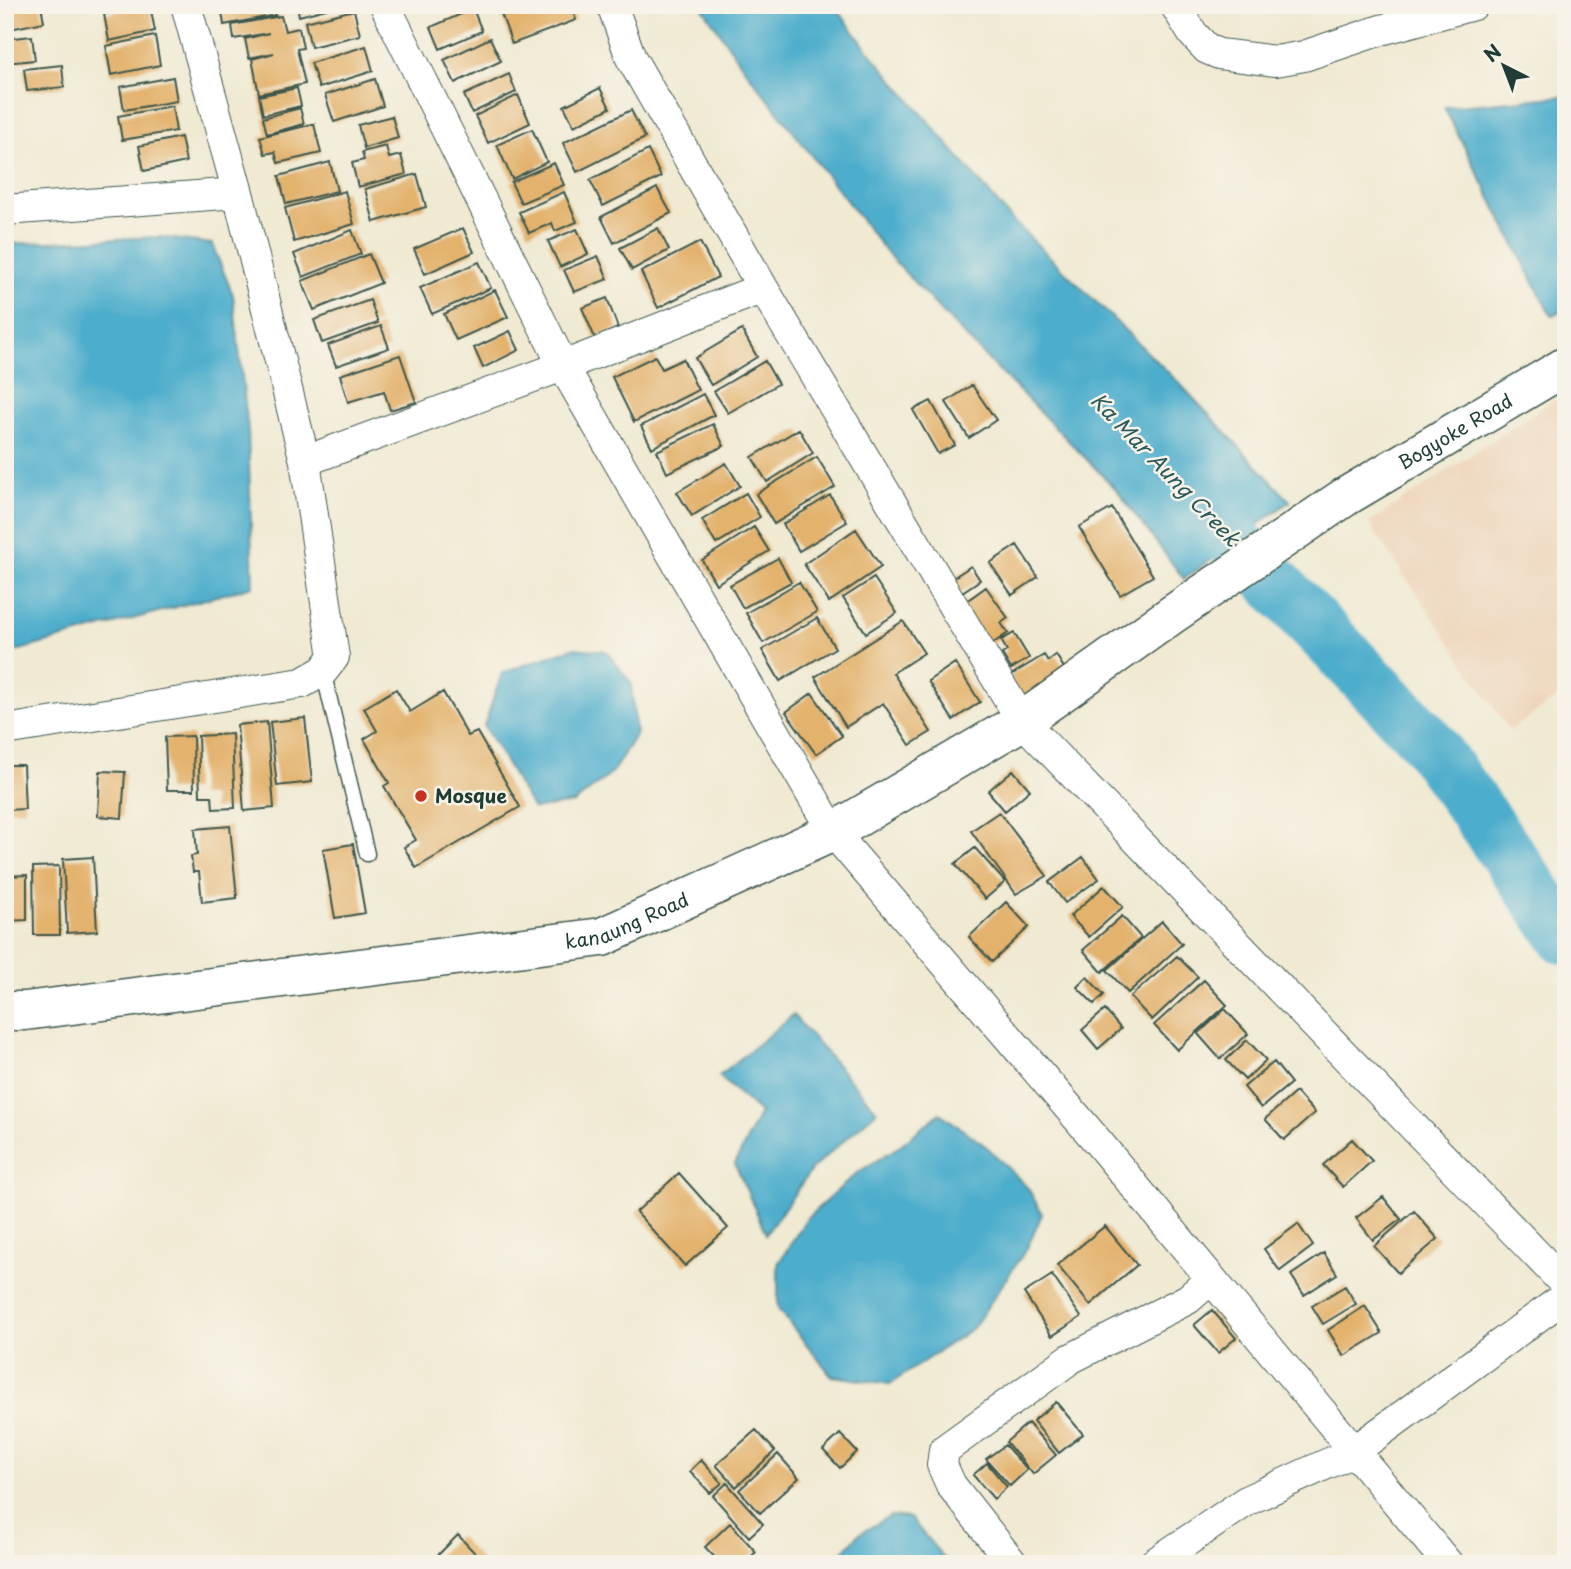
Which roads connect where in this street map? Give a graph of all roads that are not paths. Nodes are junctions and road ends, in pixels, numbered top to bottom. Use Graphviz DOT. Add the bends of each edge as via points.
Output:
graph roads {
  1 [pos="186,5"];
  2 [pos="385,5"];
  3 [pos="612,5"];
  4 [pos="1175,5"];
  5 [pos="1473,5"];
  6 [pos="1429,11"];
  7 [pos="238,193"];
  8 [pos="5,210"];
  9 [pos="764,288"];
  10 [pos="563,366"];
  11 [pos="1566,366"];
  12 [pos="305,461"];
  13 [pos="1173,614"];
  14 [pos="323,671"];
  15 [pos="1022,721"];
  16 [pos="5,730"];
  17 [pos="833,832"];
  18 [pos="367,854"];
  19 [pos="5,1012"];
  20 [pos="1211,1279"];
  21 [pos="1566,1286"];
  22 [pos="1566,1296"];
  23 [pos="1353,1452"];
  24 [pos="1013,1564"];
  25 [pos="1153,1564"];
  26 [pos="1448,1564"];
  1 -- 7 [label="street"];
  2 -- 10 [label="street"];
  3 -- 9 [label="street" via="631,58"];
  4 -- 6 [label="street" via="1207,49 1276,61 1304,56"];
  5 -- 6 [label="street"];
  7 -- 8 [label="street"];
  7 -- 12 [label="street"];
  9 -- 10 [label="street"];
  9 -- 15 [label="street"];
  10 -- 12 [label="street"];
  10 -- 17 [label="street"];
  11 -- 13 [label="street, Bogyoke Road" via="1345,497"];
  12 -- 14 [label="street" via="334,657"];
  13 -- 15 [label="street, kanaung Road"];
  14 -- 16 [label="street" via="302,683"];
  14 -- 18 [label="lane"];
  15 -- 17 [label="street, kanaung Road"];
  15 -- 21 [label="street"];
  17 -- 19 [label="street, kanaung Road" via="602,937"];
  17 -- 20 [label="street"];
  20 -- 23 [label="street"];
  20 -- 24 [label="street" via="1188,1299 1070,1359 944,1450 942,1465 951,1485"];
  22 -- 23 [label="street"];
  23 -- 25 [label="street" via="1248,1500"];
  23 -- 26 [label="street"];
}
